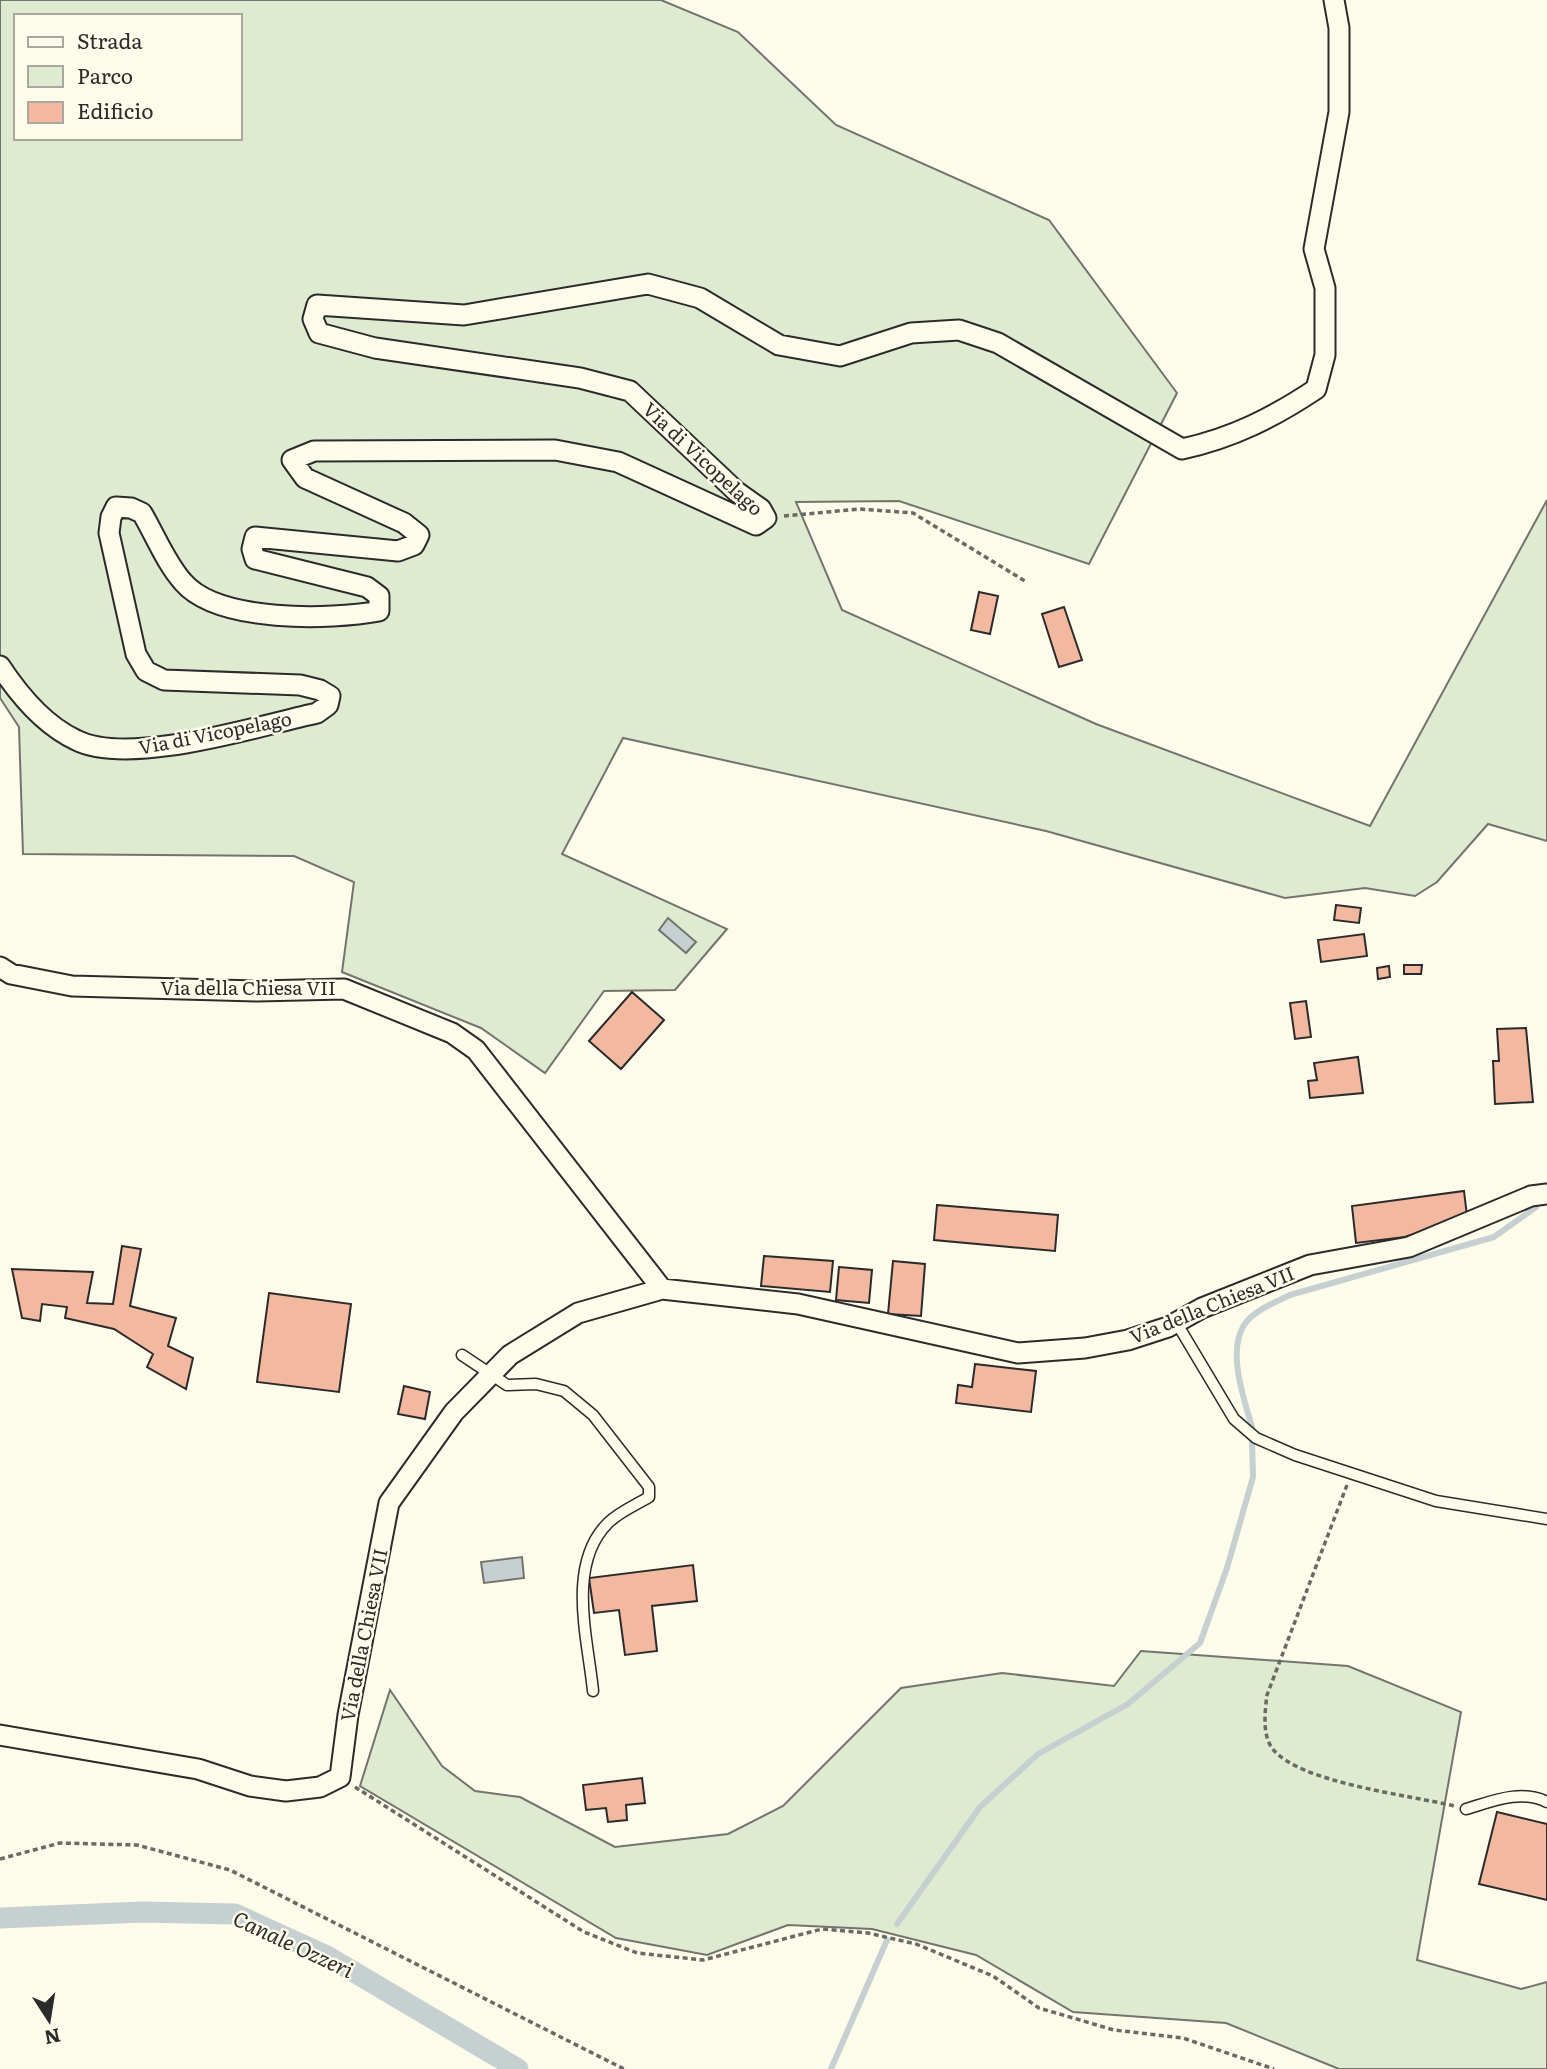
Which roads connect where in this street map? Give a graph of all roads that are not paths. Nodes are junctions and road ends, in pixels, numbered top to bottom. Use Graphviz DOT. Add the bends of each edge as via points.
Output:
graph roads {
  1 [pos="1335,0"];
  2 [pos="0,666"];
  3 [pos="0,967"];
  4 [pos="1547,1194"];
  5 [pos="662,1289"];
  6 [pos="1176,1322"];
  7 [pos="462,1355"];
  8 [pos="492,1373"];
  9 [pos="1547,1519"];
  10 [pos="593,1691"];
  11 [pos="0,1735"];
  12 [pos="1547,1802"];
  13 [pos="1466,1809"];
  1 -- 2 [label="street, Via di Vicopelago" via="1339,112 1314,249 1325,288 1325,355 1316,389 1277,415 1221,440 1182,449 998,343 959,330 912,333 840,356 779,345 700,298 648,284 464,315 317,305 313,319 318,333 375,348 580,378 630,391 766,518 756,525 618,462 555,450 314,451 292,460 305,478 404,523 419,535 414,545 398,551 255,537 255,559 367,587 379,596 379,611 311,617 234,608 205,598 183,583 142,513 116,507 109,533 136,654 146,671 164,680 299,685 320,690 330,696 328,705 317,713 123,751 76,741 45,719"];
  3 -- 5 [label="street, Via della Chiesa VII" via="22,977 72,986 344,989 452,1033 476,1050"];
  4 -- 6 [label="street, Via della Chiesa VII" via="1531,1196 1409,1247 1310,1265"];
  5 -- 6 [label="street, Via della Chiesa VII" via="798,1304 1018,1353 1128,1340"];
  5 -- 8 [label="street, Via della Chiesa VII" via="578,1313 510,1355"];
  6 -- 9 [label="lane" via="1234,1419 1256,1438 1436,1501"];
  7 -- 8 [label="lane"];
  8 -- 10 [label="lane" via="507,1385 536,1384 564,1391 593,1415 649,1487 649,1497 607,1523 584,1562"];
  8 -- 11 [label="street, Via della Chiesa VII" via="454,1412 389,1503 340,1777 320,1787 286,1791 250,1786 198,1769"];
  12 -- 13 [label="lane" via="1533,1796 1514,1797"];
}
